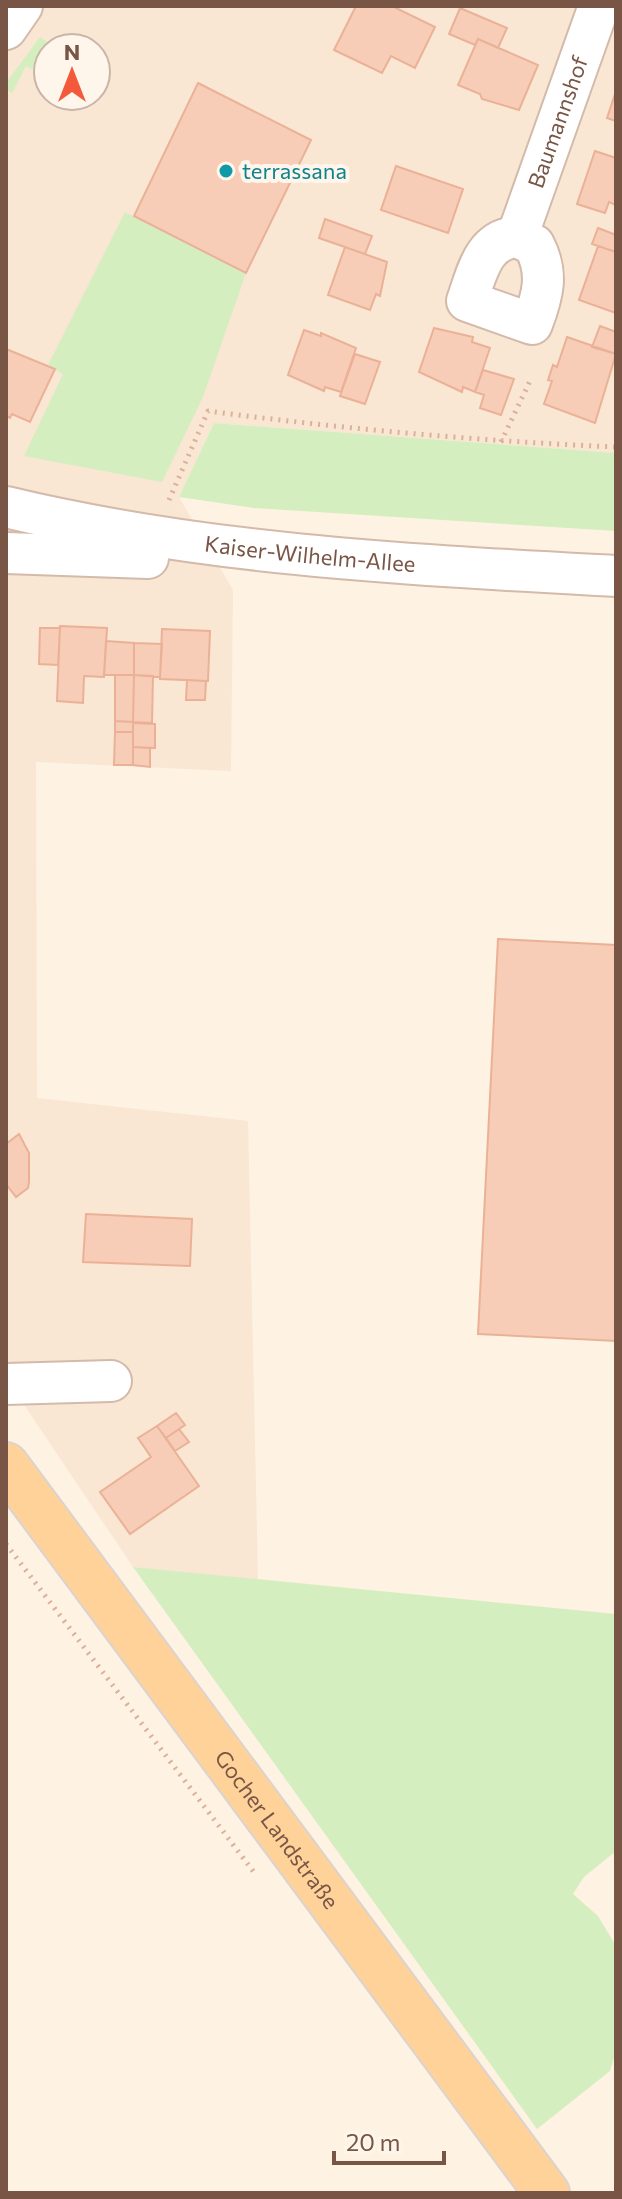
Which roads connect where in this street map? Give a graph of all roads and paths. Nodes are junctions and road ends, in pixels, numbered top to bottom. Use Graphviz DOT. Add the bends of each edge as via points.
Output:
graph roads {
  1 [pos="22,6"];
  2 [pos="599,6"];
  3 [pos="6,29"];
  4 [pos="517,237"];
  5 [pos="530,381"];
  6 [pos="501,442"];
  7 [pos="616,447"];
  8 [pos="167,504"];
  9 [pos="6,507"];
  10 [pos="6,553"];
  11 [pos="148,558"];
  12 [pos="616,576"];
  13 [pos="111,1381"];
  14 [pos="6,1384"];
  15 [pos="6,1465"];
  16 [pos="6,1544"];
  17 [pos="265,1886"];
  18 [pos="547,2193"];
  1 -- 3 [label="street"];
  2 -- 4 [label="street, Baumannshof"];
  5 -- 6 [label="path"];
  6 -- 7 [label="path"];
  6 -- 8 [label="path" via="208,411"];
  9 -- 12 [label="street, Kaiser-Wilhelm-Allee" via="147,534 299,553"];
  10 -- 11 [label="street"];
  13 -- 14 [label="street"];
  15 -- 18 [label="main road, Gocher Landstraße"];
  16 -- 17 [label="path"];
}
